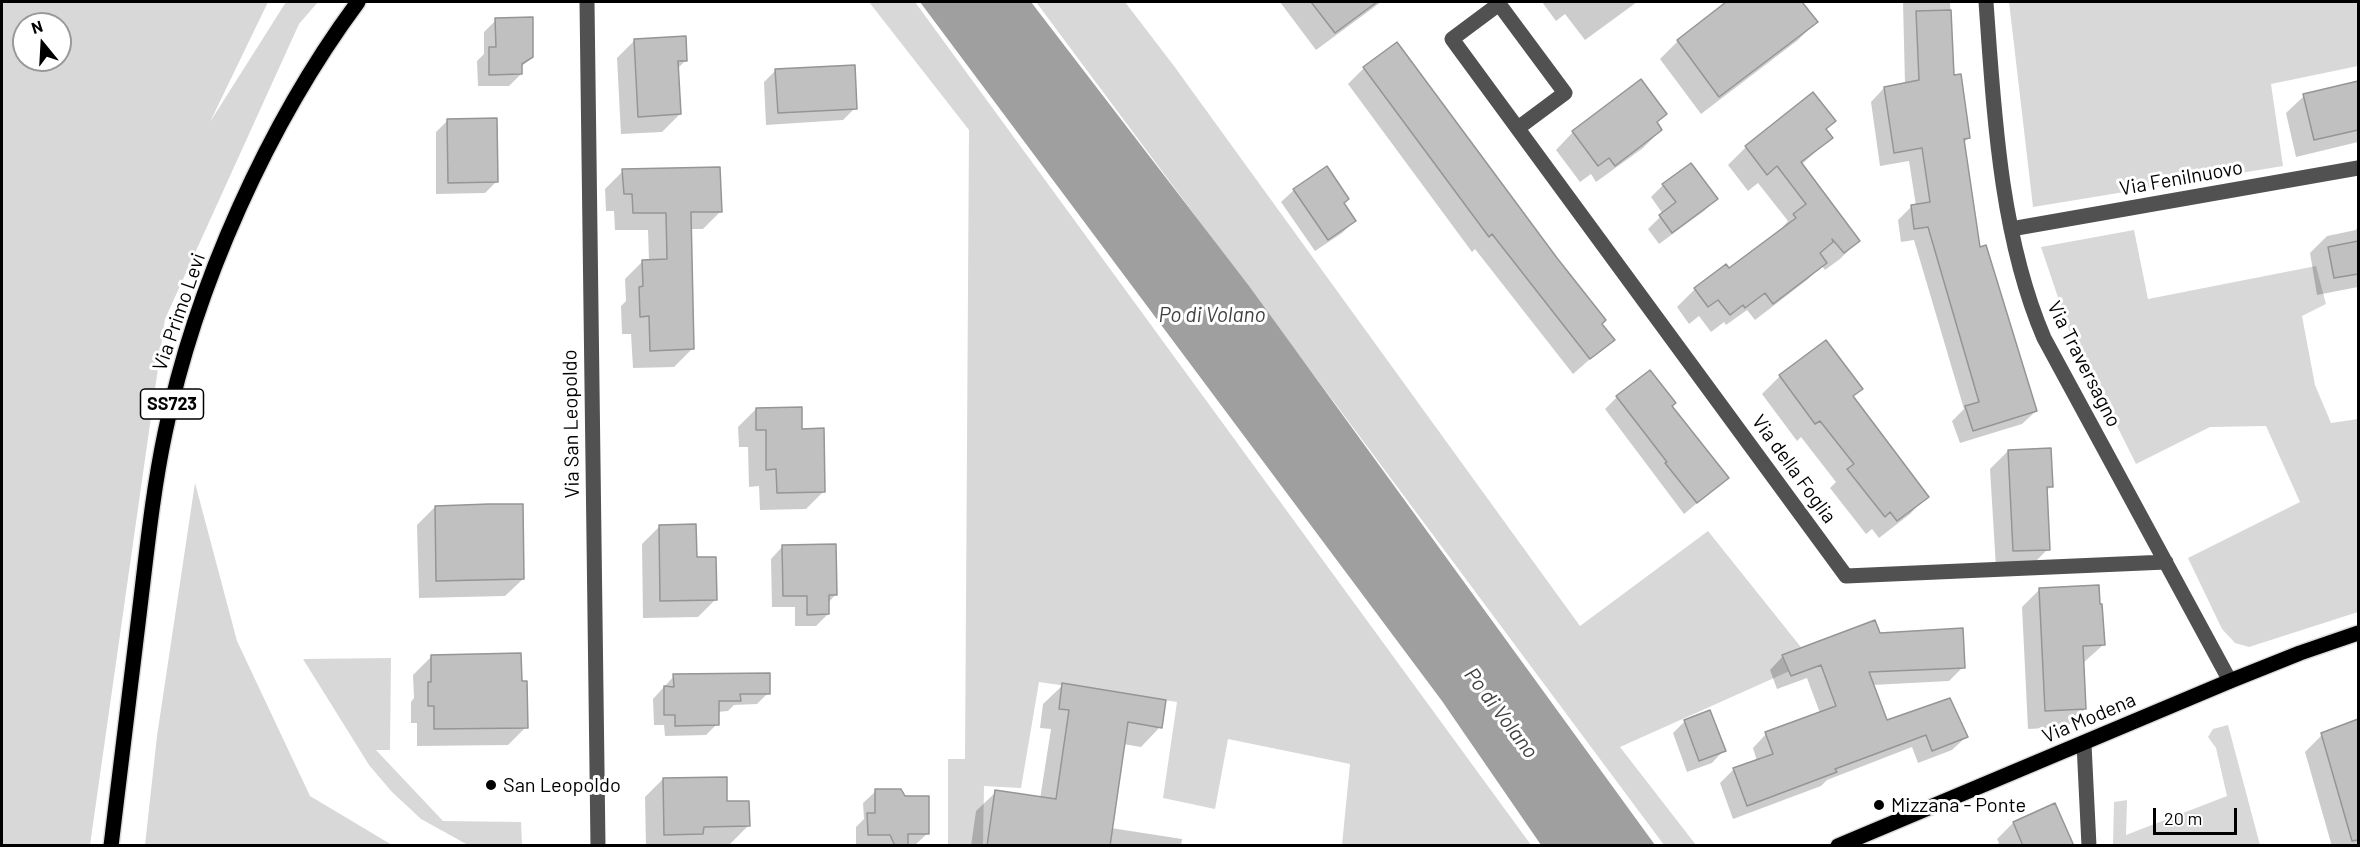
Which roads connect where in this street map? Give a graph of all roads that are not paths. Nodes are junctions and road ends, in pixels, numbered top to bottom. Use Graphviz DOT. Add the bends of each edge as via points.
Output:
graph roads {
  1 [pos="358,2"];
  2 [pos="587,2"];
  3 [pos="1986,2"];
  4 [pos="1518,128"];
  5 [pos="2358,168"];
  6 [pos="2011,229"];
  7 [pos="2166,562"];
  8 [pos="2358,633"];
  9 [pos="2230,681"];
  10 [pos="2084,744"];
  11 [pos="111,846"];
  12 [pos="598,846"];
  13 [pos="1838,846"];
  14 [pos="2089,846"];
  1 -- 11 [label="main road, Via Primo Levi / SS723" via="329,43 269,146 220,254 187,344 165,431 152,508"];
  2 -- 12 [label="street, Via San Leopoldo"];
  3 -- 6 [label="street, Via Traversagno"];
  4 -- 4 [label="street, Via della Foglia" via="1452,39 1498,4 1565,93"];
  4 -- 7 [label="street, Via della Foglia" via="1846,576"];
  5 -- 6 [label="street, Via Fenilnuovo"];
  6 -- 7 [label="street, Via Traversagno" via="2031,308 2044,338"];
  7 -- 9 [label="street, Via Traversagno"];
  8 -- 9 [label="main road, Via Modena"];
  9 -- 10 [label="main road, Via Modena"];
  10 -- 13 [label="main road, Via Modena"];
  10 -- 14 [label="street"];
}
